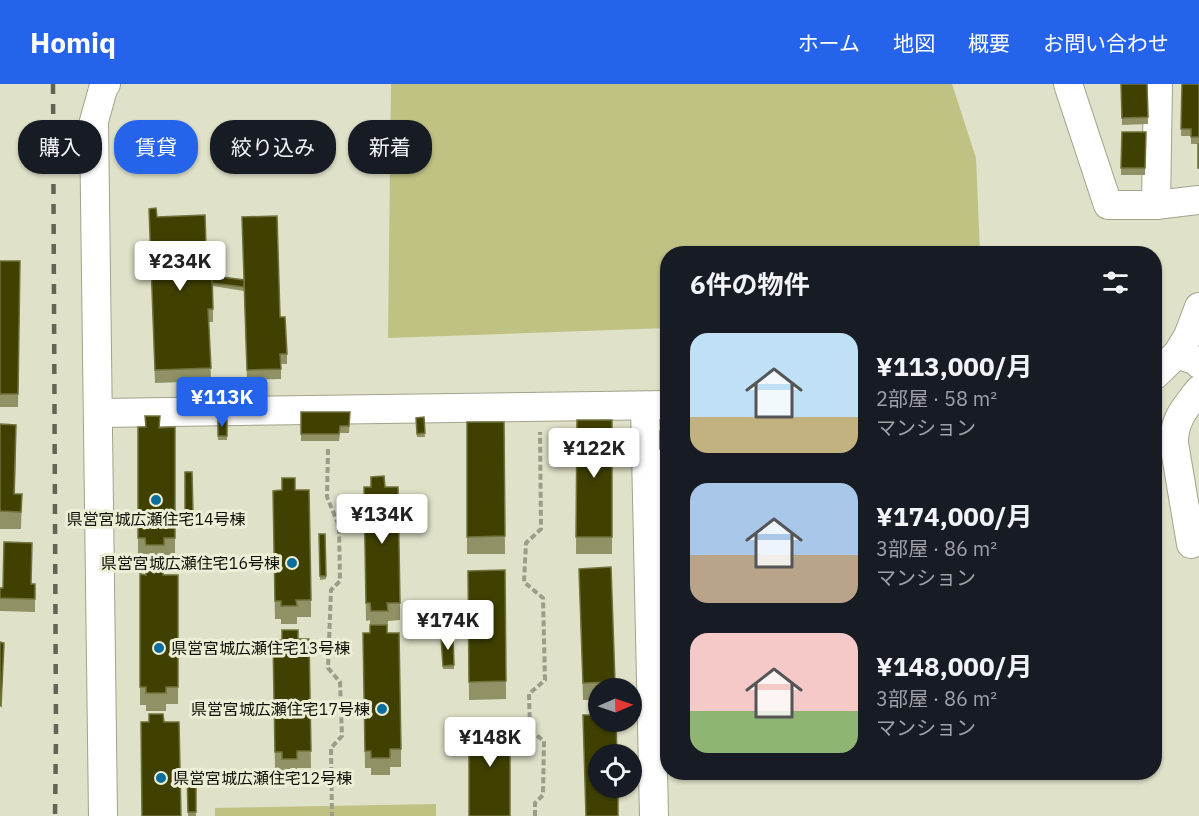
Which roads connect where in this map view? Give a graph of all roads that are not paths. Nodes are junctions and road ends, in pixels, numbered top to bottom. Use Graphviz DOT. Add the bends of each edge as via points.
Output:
graph roads {
  1 [pos="106,84"];
  2 [pos="1068,84"];
  3 [pos="1158,84"];
  4 [pos="1199,200"];
  5 [pos="1156,205"];
  6 [pos="1199,307"];
  7 [pos="1188,359"];
  8 [pos="1162,372"];
  9 [pos="1199,390"];
  10 [pos="656,405"];
  11 [pos="99,413"];
  12 [pos="1191,544"];
  13 [pos="103,816"];
  14 [pos="654,816"];
  1 -- 11 [label="street" via="94,121"];
  2 -- 5 [label="street" via="1108,205"];
  3 -- 5 [label="street"];
  4 -- 5 [label="street"];
  6 -- 7 [label="street" via="1188,336"];
  7 -- 8 [label="street"];
  9 -- 12 [label="street" via="1181,412 1174,430"];
  10 -- 11 [label="street"];
  10 -- 14 [label="street"];
  11 -- 13 [label="street"];
}
